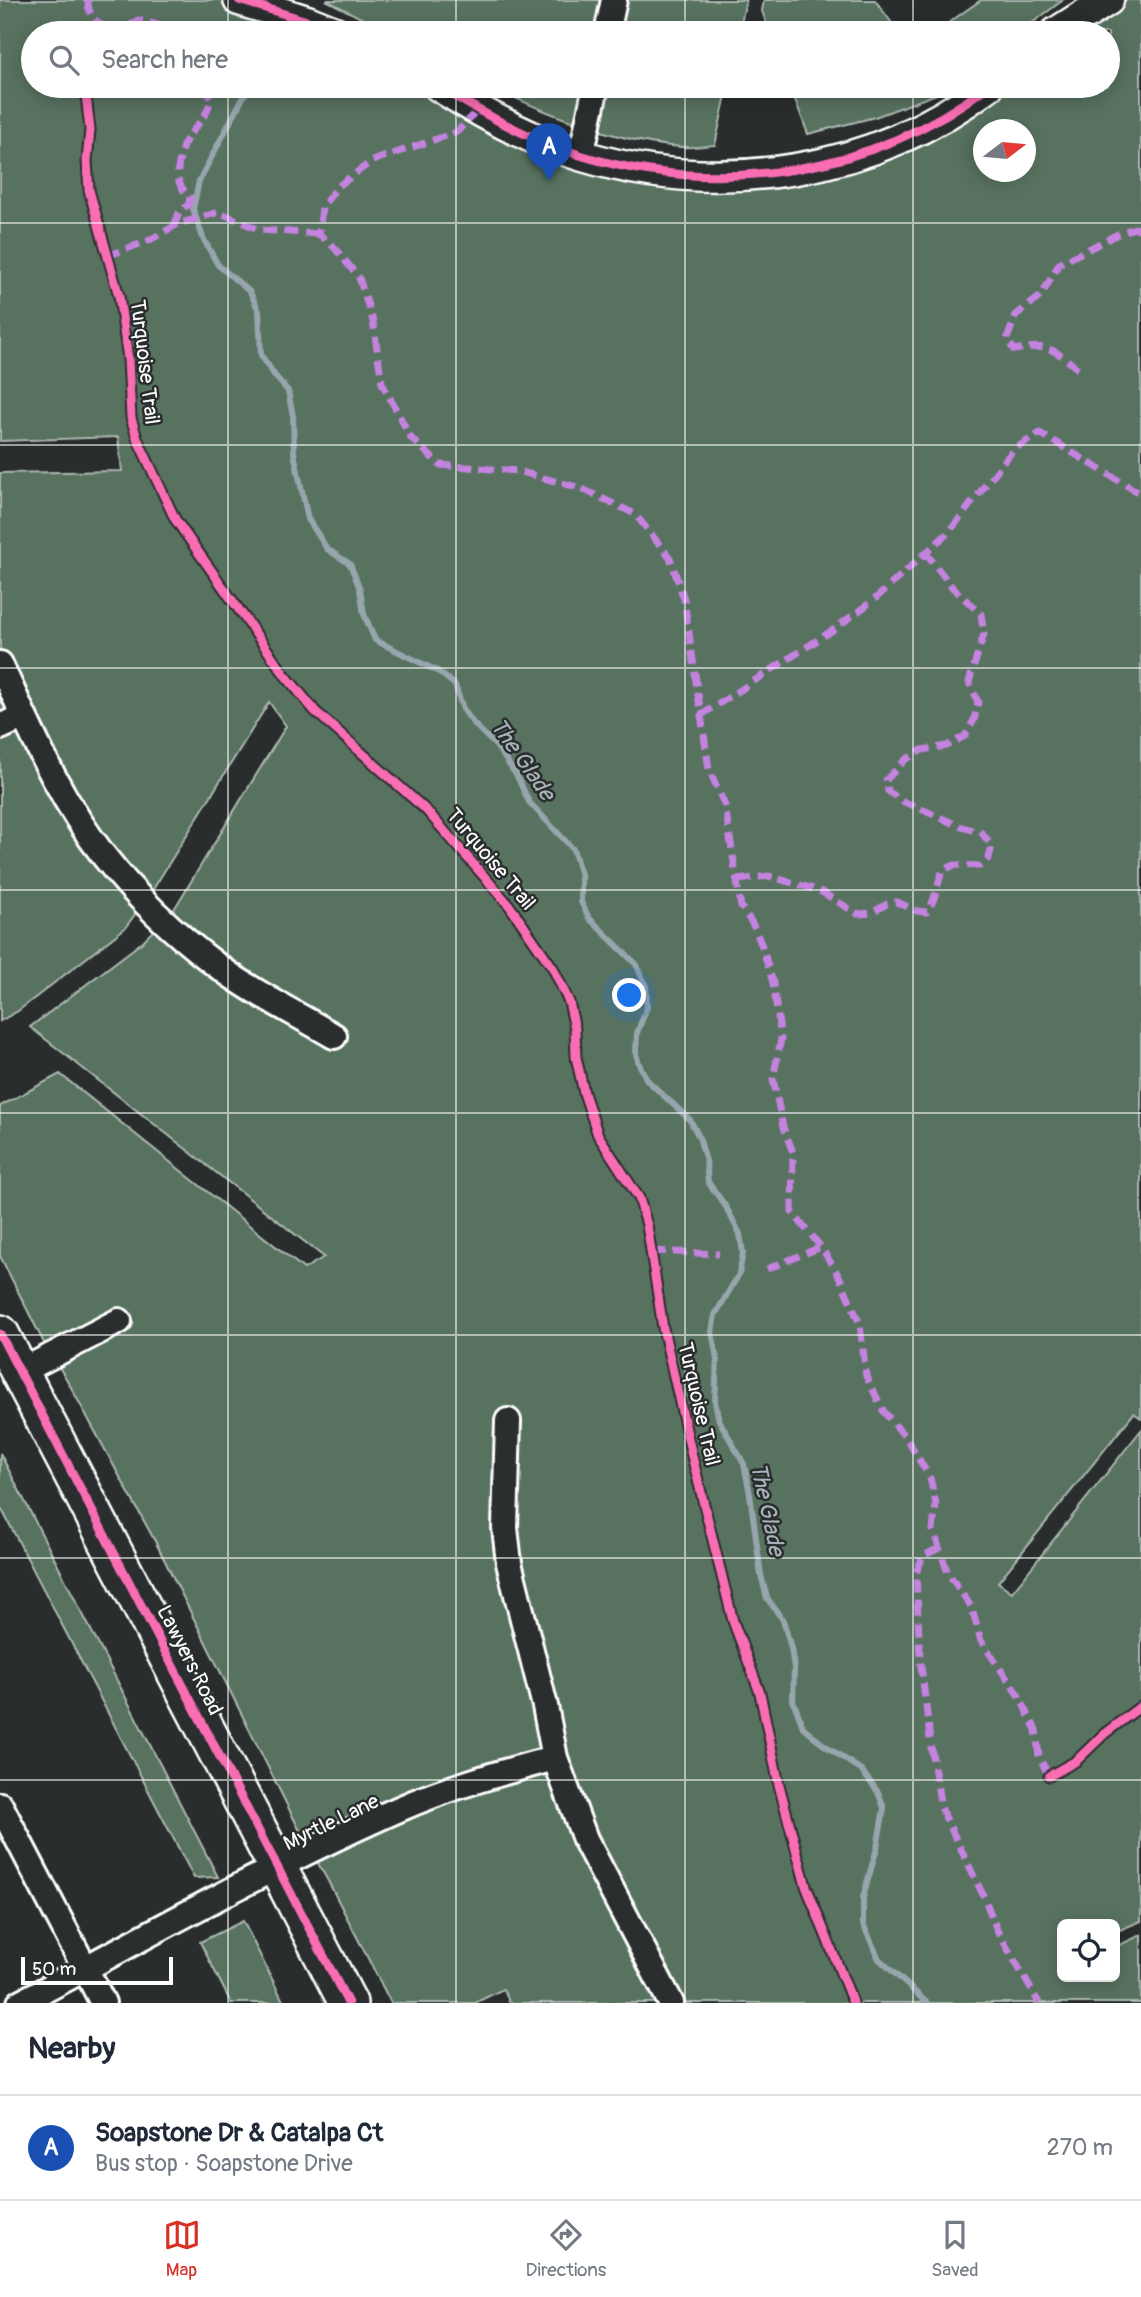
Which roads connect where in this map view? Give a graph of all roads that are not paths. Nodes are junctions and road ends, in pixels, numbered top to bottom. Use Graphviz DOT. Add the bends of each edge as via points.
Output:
graph roads {
  1 [pos="239,0"];
  2 [pos="614,0"];
  3 [pos="1108,0"];
  4 [pos="307,21"];
  5 [pos="610,21"];
  6 [pos="1075,21"];
  7 [pos="458,98"];
  8 [pos="593,98"];
  9 [pos="970,98"];
  10 [pos="581,156"];
  11 [pos="0,664"];
  12 [pos="24,716"];
  13 [pos="0,727"];
  14 [pos="334,1036"];
  15 [pos="118,1321"];
  16 [pos="0,1334"];
  17 [pos="20,1372"];
  18 [pos="508,1421"];
  19 [pos="555,1758"];
  20 [pos="0,1805"];
  21 [pos="277,1867"];
  22 [pos="85,1969"];
  23 [pos="20,2003"];
  24 [pos="103,2003"];
  25 [pos="348,2003"];
  26 [pos="671,2003"];
  1 -- 4 [label="street"];
  2 -- 5 [label="street"];
  3 -- 6 [label="street"];
  7 -- 10 [label="street" via="545,143"];
  8 -- 10 [label="street"];
  9 -- 10 [label="street" via="890,142 799,169 702,176 648,171"];
  11 -- 12 [label="street"];
  12 -- 13 [label="street"];
  12 -- 14 [label="street" via="74,812 136,894 216,965"];
  15 -- 17 [label="street"];
  16 -- 17 [label="main road, Lawyers Road"];
  17 -- 21 [label="main road, Lawyers Road"];
  18 -- 19 [label="street" via="505,1528 509,1563"];
  19 -- 21 [label="street, Myrtle Lane" via="400,1808"];
  19 -- 26 [label="street" via="585,1839"];
  20 -- 22 [label="street"];
  21 -- 22 [label="street, Myrtle Lane"];
  21 -- 25 [label="main road, Lawyers Road"];
  22 -- 23 [label="street, Myrtle Lane"];
  22 -- 24 [label="street"];
}
